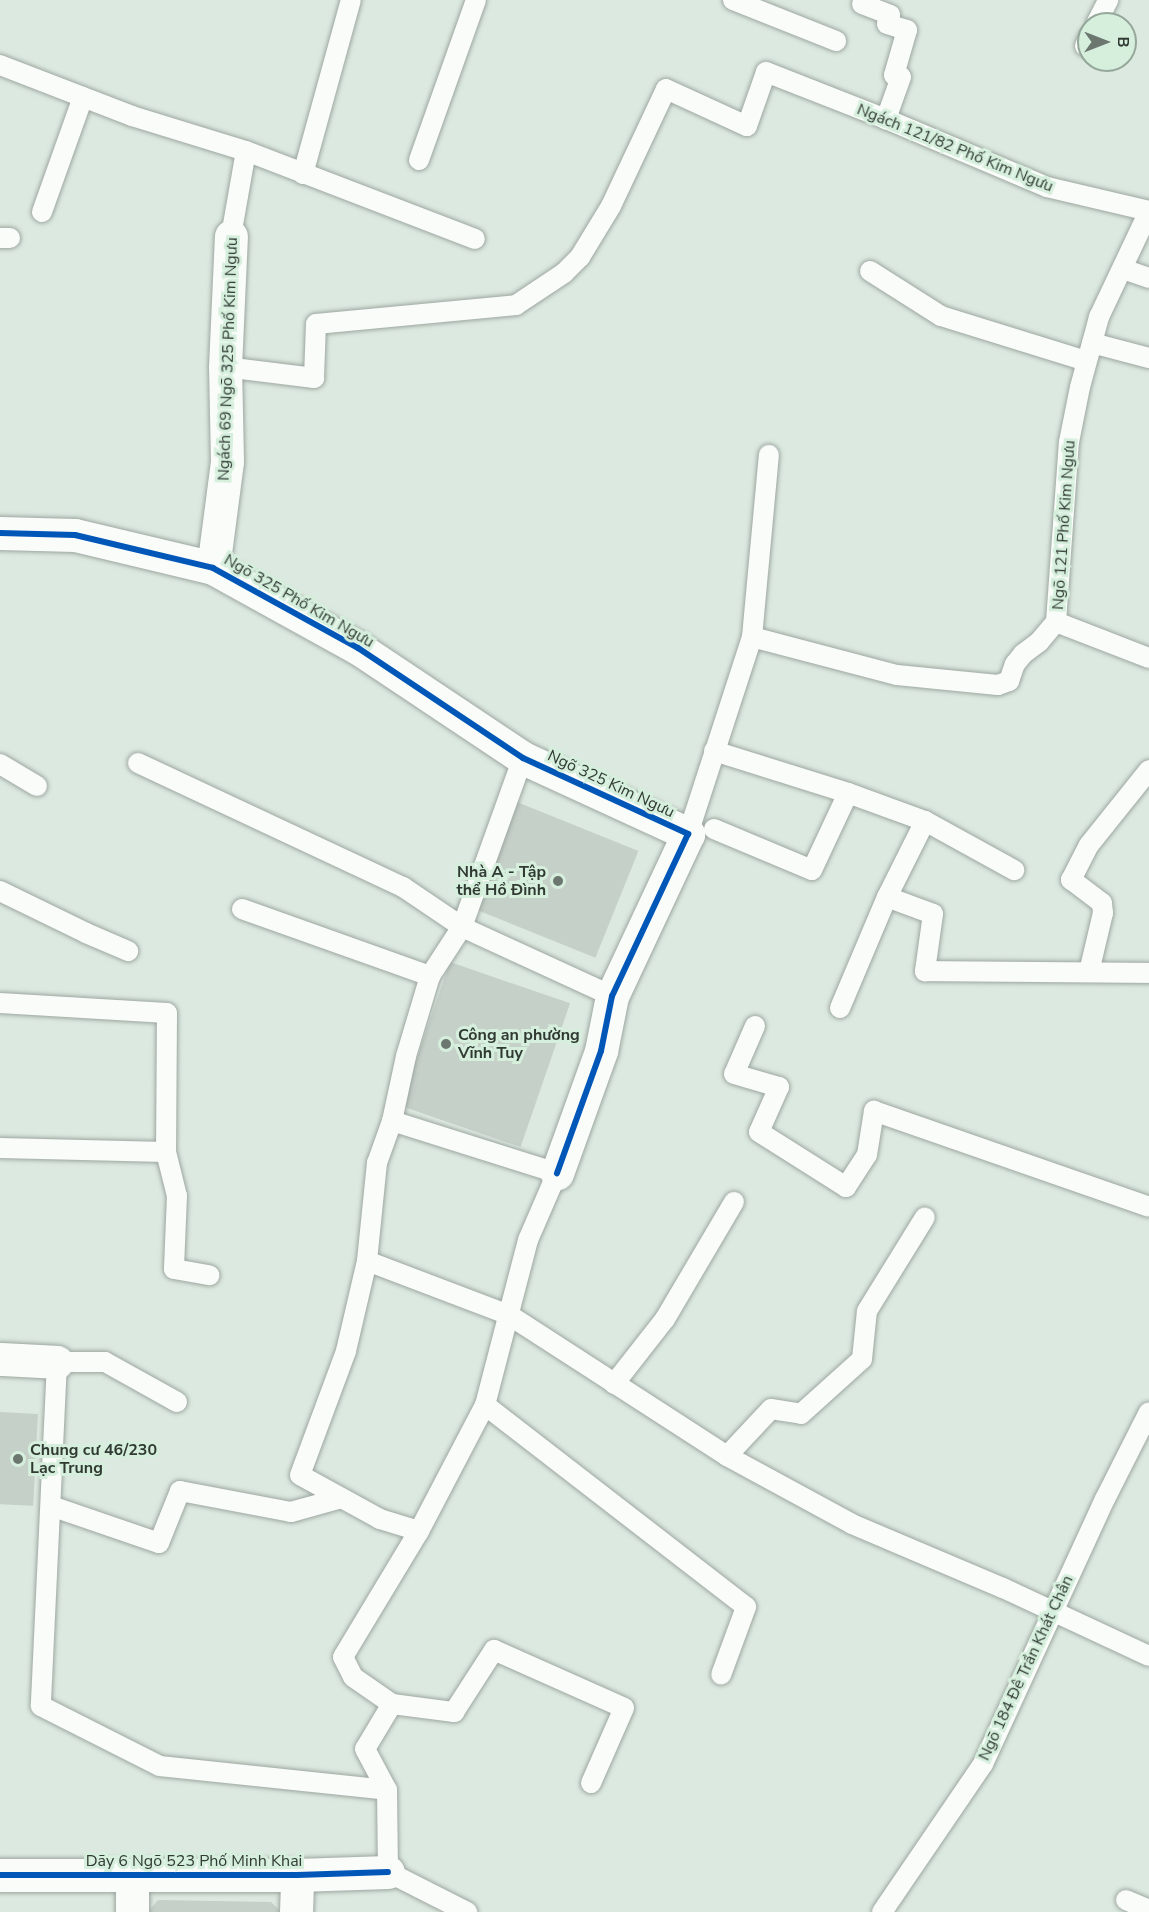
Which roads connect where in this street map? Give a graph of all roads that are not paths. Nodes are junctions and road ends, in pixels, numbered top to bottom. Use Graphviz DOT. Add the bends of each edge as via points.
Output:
graph roads {
  1 [pos="350,0"];
  2 [pos="476,0"];
  3 [pos="733,0"];
  4 [pos="862,4"];
  5 [pos="836,41"];
  6 [pos="0,65"];
  7 [pos="83,97"];
  8 [pos="886,119"];
  9 [pos="246,151"];
  10 [pos="419,160"];
  11 [pos="303,174"];
  12 [pos="1149,211"];
  13 [pos="42,212"];
  14 [pos="231,236"];
  15 [pos="476,239"];
  16 [pos="1123,269"];
  17 [pos="870,271"];
  18 [pos="1149,278"];
  19 [pos="1089,352"];
  20 [pos="1149,358"];
  21 [pos="225,367"];
  22 [pos="769,455"];
  23 [pos="0,533"];
  24 [pos="213,568"];
  25 [pos="1056,622"];
  26 [pos="752,637"];
  27 [pos="1149,658"];
  28 [pos="714,751"];
  29 [pos="524,758"];
  30 [pos="138,762"];
  31 [pos="0,764"];
  32 [pos="1149,771"];
  33 [pos="37,786"];
  34 [pos="848,793"];
  35 [pos="925,821"];
  36 [pos="701,831"];
  37 [pos="1014,870"];
  38 [pos="0,891"];
  39 [pos="887,897"];
  40 [pos="242,909"];
  41 [pos="462,927"];
  42 [pos="129,951"];
  43 [pos="1089,972"];
  44 [pos="1149,973"];
  45 [pos="430,976"];
  46 [pos="612,996"];
  47 [pos="0,1003"];
  48 [pos="840,1008"];
  49 [pos="755,1026"];
  50 [pos="392,1121"];
  51 [pos="0,1148"];
  52 [pos="166,1152"];
  53 [pos="557,1173"];
  54 [pos="734,1202"];
  55 [pos="1149,1207"];
  56 [pos="926,1217"];
  57 [pos="367,1261"];
  58 [pos="208,1275"];
  59 [pos="509,1316"];
  60 [pos="0,1359"];
  61 [pos="57,1362"];
  62 [pos="614,1383"];
  63 [pos="177,1402"];
  64 [pos="485,1405"];
  65 [pos="1149,1412"];
  66 [pos="727,1456"];
  67 [pos="342,1498"];
  68 [pos="51,1506"];
  69 [pos="419,1531"];
  70 [pos="1052,1612"];
  71 [pos="1149,1656"];
  72 [pos="721,1675"];
  73 [pos="392,1704"];
  74 [pos="591,1783"];
  75 [pos="387,1790"];
  76 [pos="388,1872"];
  77 [pos="0,1875"];
  78 [pos="132,1875"];
  79 [pos="297,1875"];
  80 [pos="1126,1900"];
  81 [pos="1149,1910"];
  82 [pos="132,1912"];
  83 [pos="296,1912"];
  84 [pos="467,1912"];
  85 [pos="882,1912"];
  1 -- 11 [label="lane"];
  2 -- 10 [label="lane"];
  3 -- 5 [label="lane"];
  4 -- 8 [label="lane" via="890,15 887,24 908,30 894,75 902,76"];
  6 -- 7 [label="lane"];
  7 -- 9 [label="lane"];
  7 -- 13 [label="lane"];
  8 -- 12 [label="lane, Ngách 121/82 Phố Kim Ngưu" via="1047,187"];
  8 -- 21 [label="lane, Ngách 121/82 Phố Kim Ngưu" via="766,72 747,126 666,89 611,206 580,257 564,273 516,305 316,324 314,378"];
  9 -- 11 [label="lane"];
  9 -- 14 [label="lane, Ngách 69 Ngõ 325 Phố Kim Ngưu"];
  11 -- 15 [label="lane"];
  12 -- 16 [label="lane, Ngõ 121 Phố Kim Ngưu"];
  14 -- 21 [label="street, Ngách 69 Ngõ 325 Phố Kim Ngưu"];
  16 -- 18 [label="lane"];
  16 -- 19 [label="lane, Ngõ 121 Phố Kim Ngưu" via="1099,318"];
  17 -- 19 [label="lane" via="941,316"];
  19 -- 20 [label="lane"];
  19 -- 25 [label="lane, Ngõ 121 Phố Kim Ngưu" via="1069,442"];
  21 -- 24 [label="street, Ngách 69 Ngõ 325 Phố Kim Ngưu" via="226,470"];
  22 -- 26 [label="lane"];
  23 -- 24 [label="street, Ngõ 325 Phố Kim Ngưu" via="75,535"];
  24 -- 29 [label="street, Ngõ 325 Phố Kim Ngưu" via="358,648"];
  25 -- 26 [label="lane, Ngõ 121 Phố Kim Ngưu" via="1015,664 1009,681 998,685 897,675"];
  25 -- 27 [label="lane"];
  26 -- 28 [label="lane"];
  28 -- 34 [label="lane"];
  28 -- 36 [label="lane"];
  29 -- 36 [label="street, Ngõ 325 Kim Ngưu"];
  29 -- 41 [label="lane"];
  30 -- 41 [label="lane" via="403,887"];
  31 -- 33 [label="lane"];
  32 -- 43 [label="lane" via="1089,845 1071,880 1102,903"];
  34 -- 35 [label="lane"];
  34 -- 36 [label="lane" via="812,870"];
  35 -- 37 [label="lane"];
  35 -- 39 [label="lane"];
  36 -- 46 [label="street"];
  38 -- 42 [label="lane"];
  39 -- 43 [label="lane" via="933,914 926,971"];
  39 -- 48 [label="lane"];
  40 -- 45 [label="lane"];
  41 -- 45 [label="lane"];
  41 -- 46 [label="lane"];
  43 -- 44 [label="lane"];
  45 -- 50 [label="lane"];
  46 -- 53 [label="street" via="601,1051"];
  47 -- 52 [label="lane" via="167,1013"];
  49 -- 55 [label="lane" via="734,1074 779,1087 759,1132 846,1187 867,1155 874,1111"];
  50 -- 53 [label="lane"];
  50 -- 57 [label="lane" via="377,1163"];
  51 -- 52 [label="lane"];
  52 -- 58 [label="lane" via="177,1196 174,1269"];
  53 -- 59 [label="lane" via="528,1240"];
  54 -- 62 [label="lane" via="664,1319"];
  56 -- 66 [label="lane" via="867,1311 862,1359 801,1414 771,1409"];
  57 -- 59 [label="lane"];
  57 -- 67 [label="lane" via="346,1351 300,1474"];
  59 -- 62 [label="lane"];
  59 -- 64 [label="lane"];
  60 -- 61 [label="street"];
  61 -- 63 [label="lane" via="105,1362"];
  61 -- 68 [label="lane"];
  62 -- 66 [label="lane"];
  64 -- 69 [label="lane"];
  64 -- 72 [label="lane" via="746,1606"];
  65 -- 70 [label="lane, Ngõ 184 Đê Trần Khát Chân"];
  66 -- 70 [label="lane" via="852,1524"];
  67 -- 68 [label="lane" via="291,1512 180,1491 159,1543"];
  67 -- 69 [label="lane" via="380,1519"];
  68 -- 75 [label="lane" via="41,1706 160,1766"];
  69 -- 73 [label="lane" via="343,1657 353,1677"];
  70 -- 71 [label="lane"];
  70 -- 85 [label="lane, Ngõ 184 Đê Trần Khát Chân" via="983,1764"];
  73 -- 74 [label="lane" via="454,1712 494,1650 624,1708"];
  73 -- 75 [label="lane" via="365,1749"];
  75 -- 76 [label="lane"];
  76 -- 79 [label="street, Dãy 6 Ngõ 523 Phố Minh Khai"];
  76 -- 84 [label="lane"];
  77 -- 78 [label="street, Dãy 6 Ngõ 523 Phố Minh Khai"];
  78 -- 79 [label="street, Dãy 6 Ngõ 523 Phố Minh Khai"];
  78 -- 82 [label="street"];
  79 -- 83 [label="street"];
  80 -- 81 [label="lane"];
}
